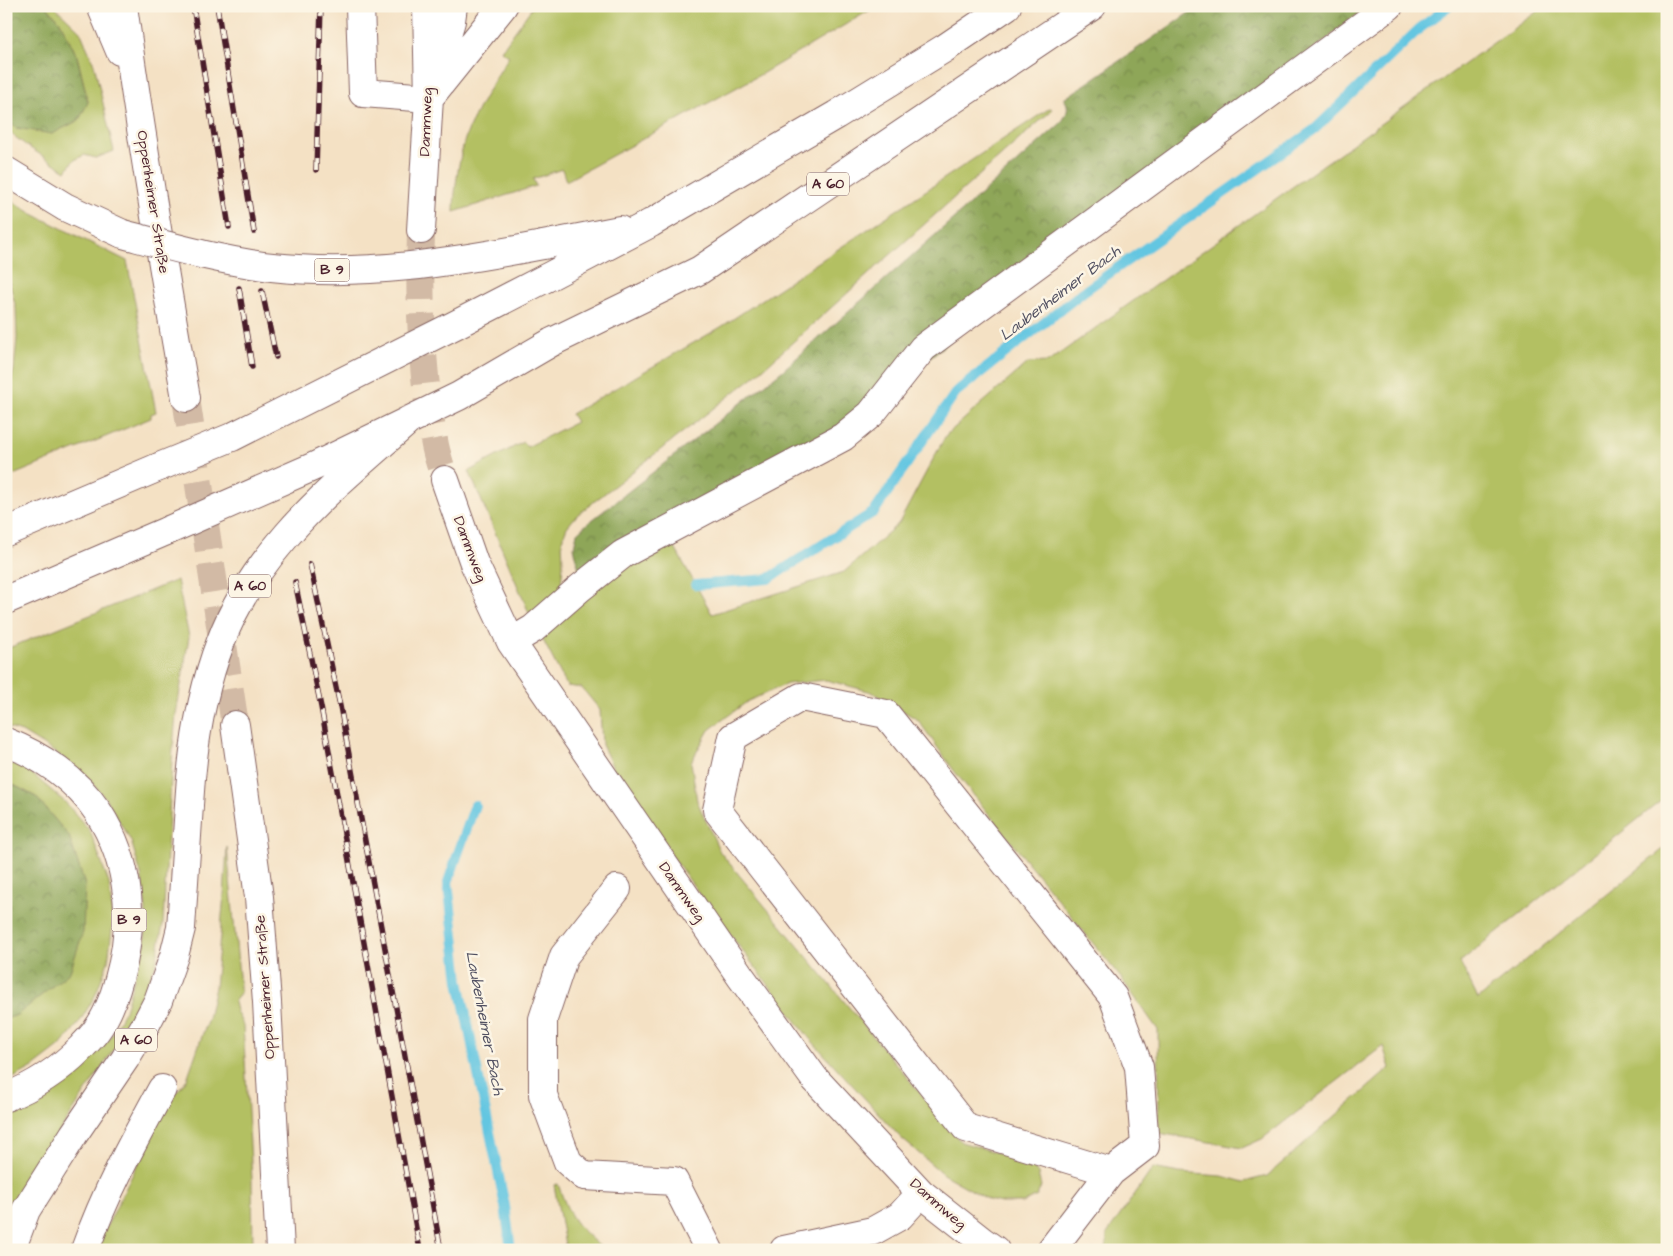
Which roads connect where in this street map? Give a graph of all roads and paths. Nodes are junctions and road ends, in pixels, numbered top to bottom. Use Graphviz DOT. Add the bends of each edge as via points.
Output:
graph roads {
  1 [pos="101,6"];
  2 [pos="123,6"];
  3 [pos="360,6"];
  4 [pos="453,6"];
  5 [pos="503,6"];
  6 [pos="1007,6"];
  7 [pos="1092,6"];
  8 [pos="1389,6"];
  9 [pos="427,10"];
  10 [pos="134,82"];
  11 [pos="429,98"];
  12 [pos="6,171"];
  13 [pos="651,223"];
  14 [pos="421,230"];
  15 [pos="186,398"];
  16 [pos="409,420"];
  17 [pos="445,480"];
  18 [pos="6,532"];
  19 [pos="6,600"];
  20 [pos="511,642"];
  21 [pos="235,725"];
  22 [pos="6,742"];
  23 [pos="617,889"];
  24 [pos="162,1089"];
  25 [pos="6,1098"];
  26 [pos="1111,1172"];
  27 [pos="921,1193"];
  28 [pos="981,1247"];
  29 [pos="10,1250"];
  30 [pos="85,1250"];
  31 [pos="280,1250"];
  32 [pos="709,1250"];
  33 [pos="784,1250"];
  34 [pos="1051,1250"];
  1 -- 10 [label="main road"];
  2 -- 10 [label="main road, Oppenheimer Straße"];
  3 -- 11 [label="main road" via="363,93"];
  4 -- 11 [label="main road"];
  5 -- 11 [label="main road"];
  6 -- 13 [label="main road" via="836,115"];
  7 -- 16 [label="main road, A 60, bridge" via="700,270 552,342 459,396"];
  8 -- 20 [label="main road" via="923,348 871,414 843,438 623,554 534,629"];
  9 -- 11 [label="main road, Dammweg"];
  10 -- 15 [label="main road, Oppenheimer Straße"];
  11 -- 14 [label="main road, Dammweg"];
  12 -- 13 [label="main road, B 9, bridge" via="66,207 123,234 201,254 271,267 317,270 408,268"];
  13 -- 18 [label="main road, bridge" via="232,437"];
  16 -- 19 [label="main road, A 60, bridge" via="314,466"];
  16 -- 29 [label="main road, A 60, bridge" via="286,535 258,572 221,640 209,676 194,752 181,928 174,956 146,1024 26,1210"];
  17 -- 20 [label="main road, Dammweg" via="474,563"];
  20 -- 27 [label="main road, Dammweg" via="814,1078"];
  21 -- 31 [label="main road, Oppenheimer Straße" via="259,898"];
  22 -- 25 [label="main road, B 9" via="46,762 85,796 98,812 124,870 129,912 122,967 108,1013 96,1032 50,1076"];
  23 -- 32 [label="main road" via="564,956 543,1019 543,1095 568,1162 584,1176 674,1181"];
  24 -- 30 [label="main road" via="99,1210"];
  26 -- 26 [label="main road" via="1145,1146 1139,1067 1113,997 886,714 801,697 732,736 717,810 966,1128"];
  26 -- 34 [label="main road"];
  27 -- 28 [label="main road, Dammweg"];
  27 -- 33 [label="main road" via="900,1216 873,1231"];
}
